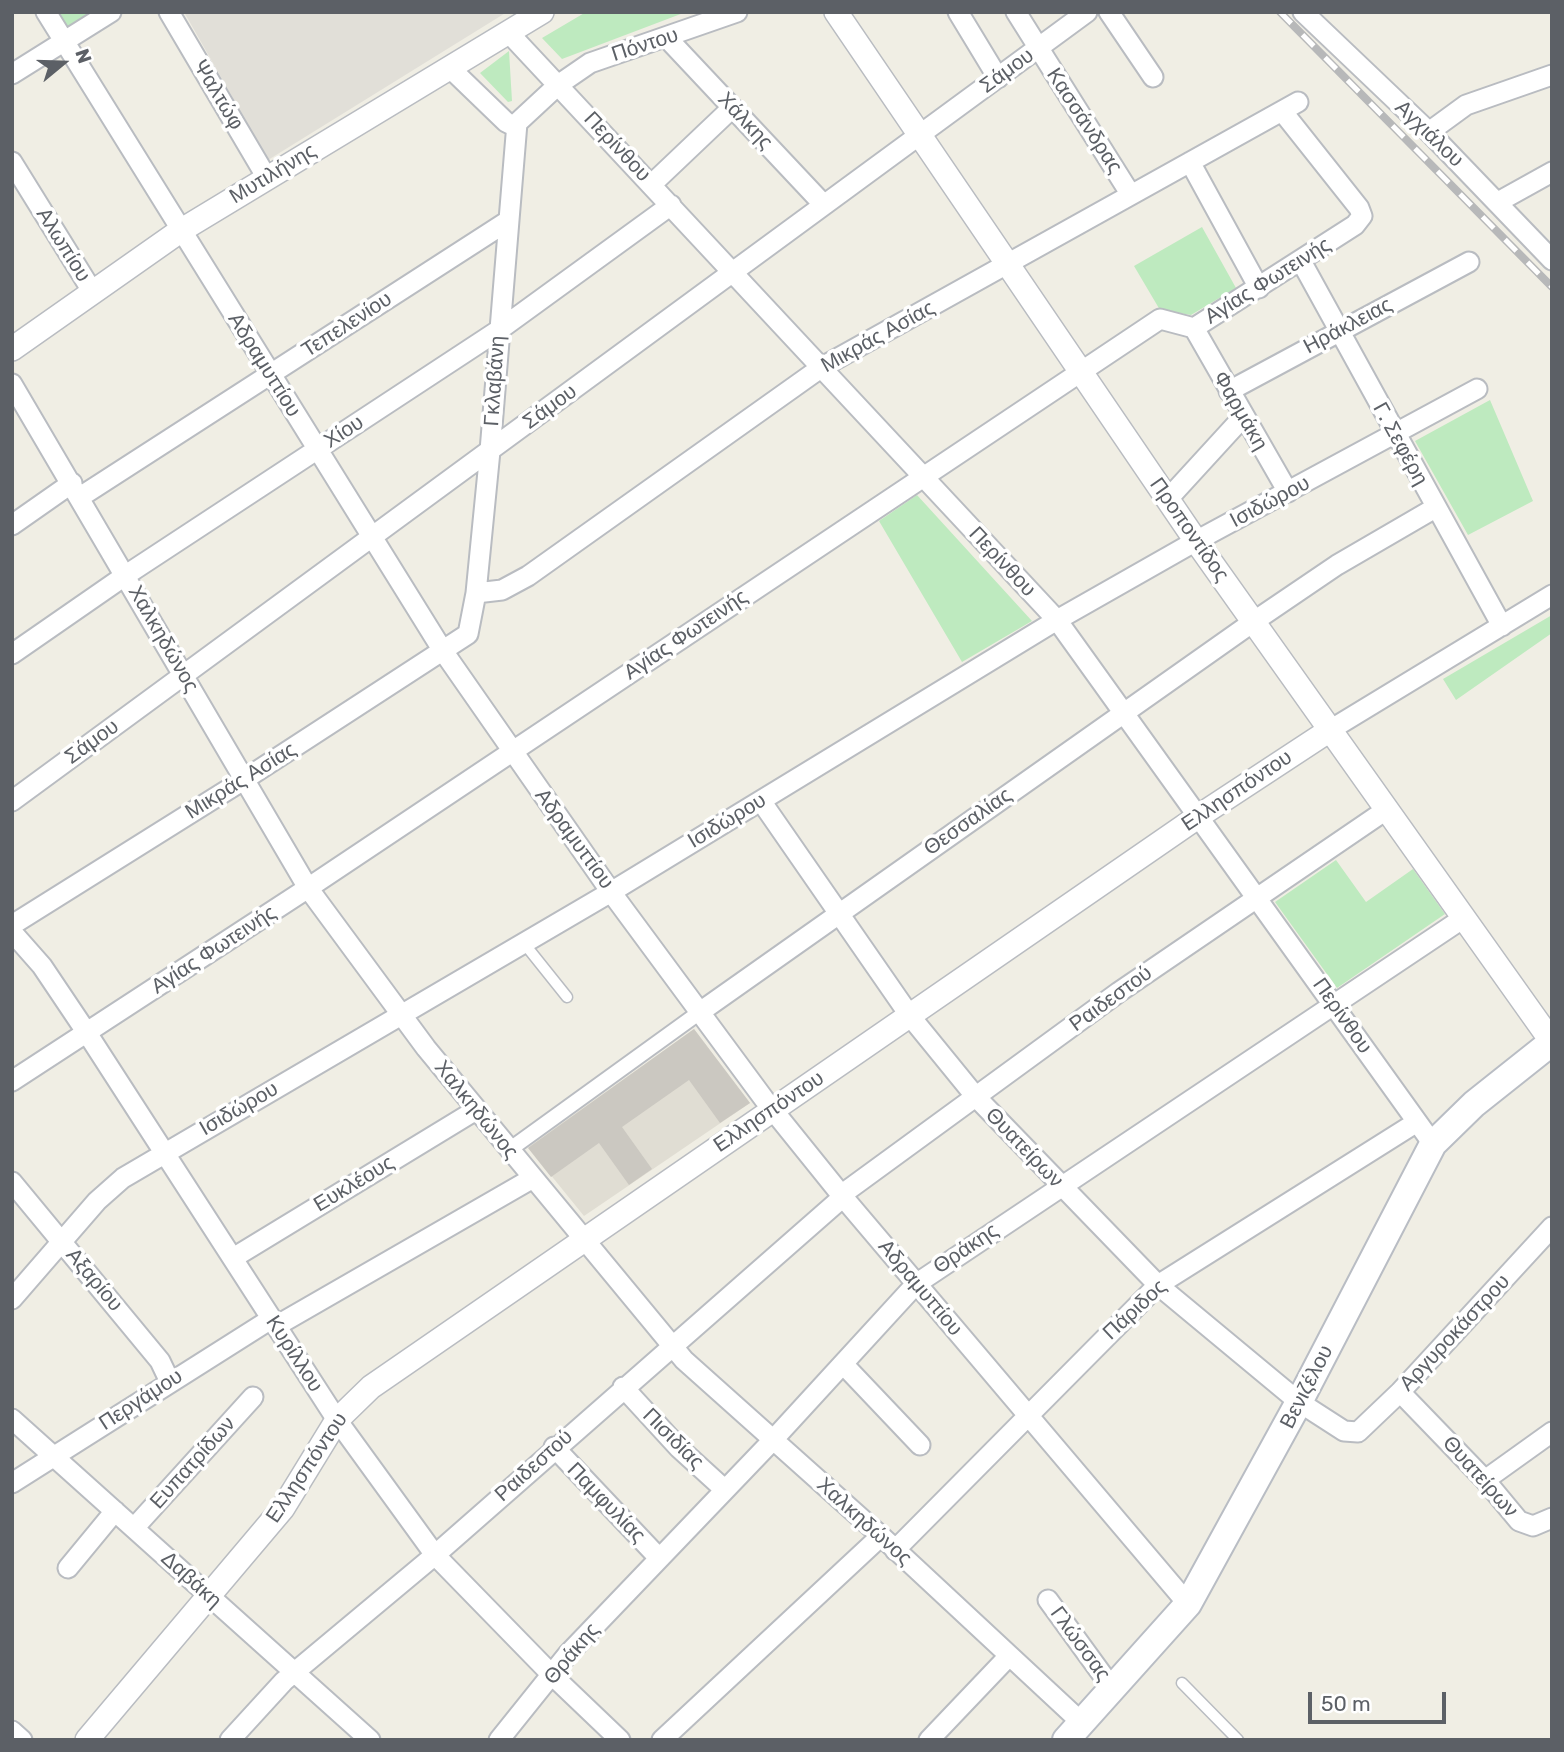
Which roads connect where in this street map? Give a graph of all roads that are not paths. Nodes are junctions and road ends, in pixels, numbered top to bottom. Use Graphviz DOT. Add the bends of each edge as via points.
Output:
graph roads {
  1 [pos="46,12"];
  2 [pos="111,12"];
  3 [pos="169,12"];
  4 [pos="542,12"];
  5 [pos="737,12"];
  6 [pos="836,12"];
  7 [pos="957,12"];
  8 [pos="1016,12"];
  9 [pos="1087,12"];
  10 [pos="1109,12"];
  11 [pos="1303,12"];
  12 [pos="508,33"];
  13 [pos="667,38"];
  14 [pos="64,41"];
  15 [pos="1038,48"];
  16 [pos="450,68"];
  17 [pos="12,74"];
  18 [pos="1552,75"];
  19 [pos="1153,77"];
  20 [pos="998,78"];
  21 [pos="558,85"];
  22 [pos="732,108"];
  23 [pos="516,127"];
  24 [pos="1429,132"];
  25 [pos="920,133"];
  26 [pos="12,162"];
  27 [pos="1190,162"];
  28 [pos="1552,172"];
  29 [pos="267,178"];
  30 [pos="652,184"];
  31 [pos="1132,195"];
  32 [pos="1498,202"];
  33 [pos="671,205"];
  34 [pos="824,205"];
  35 [pos="1362,216"];
  36 [pos="508,221"];
  37 [pos="180,232"];
  38 [pos="1552,260"];
  39 [pos="1301,261"];
  40 [pos="1469,262"];
  41 [pos="1009,265"];
  42 [pos="734,272"];
  43 [pos="1259,288"];
  44 [pos="92,292"];
  45 [pos="1194,328"];
  46 [pos="499,330"];
  47 [pos="1339,331"];
  48 [pos="12,349"];
  49 [pos="821,368"];
  50 [pos="1080,372"];
  51 [pos="270,374"];
  52 [pos="12,384"];
  53 [pos="1477,389"];
  54 [pos="1228,391"];
  55 [pos="1243,417"];
  56 [pos="1395,435"];
  57 [pos="318,450"];
  58 [pos="490,451"];
  59 [pos="922,477"];
  60 [pos="76,490"];
  61 [pos="1288,492"];
  62 [pos="1167,500"];
  63 [pos="1435,508"];
  64 [pos="12,525"];
  65 [pos="373,538"];
  66 [pos="1196,541"];
  67 [pos="126,575"];
  68 [pos="476,593"];
  69 [pos="1552,595"];
  70 [pos="1057,620"];
  71 [pos="1253,622"];
  72 [pos="1502,626"];
  73 [pos="468,634"];
  74 [pos="443,651"];
  75 [pos="12,654"];
  76 [pos="185,674"];
  77 [pos="1124,711"];
  78 [pos="1330,730"];
  79 [pos="511,752"];
  80 [pos="245,779"];
  81 [pos="12,801"];
  82 [pos="761,801"];
  83 [pos="1386,810"];
  84 [pos="1199,816"];
  85 [pos="308,888"];
  86 [pos="611,892"];
  87 [pos="1259,900"];
  88 [pos="839,914"];
  89 [pos="1462,919"];
  90 [pos="12,925"];
  91 [pos="15,941"];
  92 [pos="523,942"];
  93 [pos="567,997"];
  94 [pos="1334,1005"];
  95 [pos="700,1013"];
  96 [pos="400,1015"];
  97 [pos="910,1016"];
  98 [pos="87,1033"];
  99 [pos="1552,1042"];
  100 [pos="12,1081"];
  101 [pos="976,1097"];
  102 [pos="476,1110"];
  103 [pos="772,1110"];
  104 [pos="1417,1122"];
  105 [pos="1433,1144"];
  106 [pos="509,1150"];
  107 [pos="165,1152"];
  108 [pos="533,1178"];
  109 [pos="12,1182"];
  110 [pos="1060,1186"];
  111 [pos="842,1196"];
  112 [pos="1552,1227"];
  113 [pos="583,1240"];
  114 [pos="62,1242"];
  115 [pos="233,1258"];
  116 [pos="916,1284"];
  117 [pos="1158,1285"];
  118 [pos="12,1299"];
  119 [pos="274,1323"];
  120 [pos="671,1345"];
  121 [pos="844,1364"];
  122 [pos="170,1382"];
  123 [pos="623,1387"];
  124 [pos="1400,1392"];
  125 [pos="253,1397"];
  126 [pos="1299,1402"];
  127 [pos="1027,1416"];
  128 [pos="12,1419"];
  129 [pos="337,1420"];
  130 [pos="1552,1432"];
  131 [pos="1353,1433"];
  132 [pos="772,1440"];
  133 [pos="920,1444"];
  134 [pos="554,1447"];
  135 [pos="54,1456"];
  136 [pos="1485,1480"];
  137 [pos="12,1483"];
  138 [pos="724,1489"];
  139 [pos="115,1511"];
  140 [pos="1552,1518"];
  141 [pos="134,1528"];
  142 [pos="888,1543"];
  143 [pos="435,1555"];
  144 [pos="659,1558"];
  145 [pos="68,1568"];
  146 [pos="211,1597"];
  147 [pos="1048,1600"];
  148 [pos="1188,1604"];
  149 [pos="1009,1656"];
  150 [pos="295,1672"];
  151 [pos="553,1676"];
  152 [pos="1182,1683"];
  153 [pos="1112,1688"];
  154 [pos="12,1731"];
  155 [pos="1074,1731"];
  156 [pos="22,1740"];
  157 [pos="87,1740"];
  158 [pos="230,1740"];
  159 [pos="370,1740"];
  160 [pos="499,1740"];
  161 [pos="621,1740"];
  162 [pos="662,1740"];
  163 [pos="929,1740"];
  164 [pos="1238,1740"];
  1 -- 14 [label="street, Αδραμυττίου"];
  2 -- 14 [label="street"];
  3 -- 29 [label="street, Ψαλτώφ"];
  4 -- 12 [label="street, Μυτιλήνης"];
  5 -- 13 [label="street, Πόντου"];
  6 -- 25 [label="street, Προποντίδος"];
  7 -- 20 [label="street"];
  8 -- 15 [label="street, Κασσάνδρας"];
  9 -- 15 [label="street, Σάμου"];
  10 -- 19 [label="street"];
  11 -- 24 [label="street, Αγχιάλου"];
  12 -- 16 [label="street, Μυτιλήνης"];
  12 -- 21 [label="street, Περίνθου"];
  13 -- 21 [label="street, Πόντου" via="590,63"];
  13 -- 22 [label="street, Χάλκης"];
  14 -- 17 [label="street"];
  14 -- 37 [label="street, Αδραμυττίου"];
  15 -- 20 [label="street, Σάμου"];
  15 -- 31 [label="street, Κασσάνδρας"];
  16 -- 23 [label="street"];
  16 -- 29 [label="street, Μυτιλήνης"];
  18 -- 24 [label="street" via="1466,105"];
  20 -- 25 [label="street, Σάμου"];
  21 -- 23 [label="street"];
  21 -- 30 [label="street, Περίνθου"];
  22 -- 30 [label="street"];
  22 -- 34 [label="street, Χάλκης"];
  23 -- 36 [label="street, Γκλαβάνη"];
  24 -- 32 [label="street, Αγχιάλου"];
  25 -- 34 [label="street, Σάμου"];
  25 -- 41 [label="street, Προποντίδος"];
  26 -- 44 [label="street, Αλωπίου"];
  27 -- 31 [label="street, Μικράς Ασίας"];
  27 -- 35 [label="street, Μικράς Ασίας" via="1290,107"];
  27 -- 43 [label="street"];
  28 -- 32 [label="street"];
  29 -- 37 [label="street, Μυτιλήνης"];
  30 -- 33 [label="street, Περίνθου"];
  31 -- 41 [label="street, Μικράς Ασίας"];
  32 -- 38 [label="street, Αγχιάλου"];
  33 -- 42 [label="street, Περίνθου"];
  33 -- 46 [label="street, Χίου"];
  34 -- 42 [label="street, Σάμου"];
  35 -- 39 [label="street, Αγίας Φωτεινής"];
  36 -- 46 [label="street, Γκλαβάνη"];
  36 -- 51 [label="street, Τεπελενίου"];
  37 -- 44 [label="street, Μυτιλήνης"];
  37 -- 51 [label="street, Αδραμυττίου"];
  39 -- 43 [label="street, Αγίας Φωτεινής"];
  39 -- 47 [label="street, Γ. Σεφέρη"];
  40 -- 47 [label="street, Ηράκλειας"];
  41 -- 49 [label="street, Μικράς Ασίας"];
  41 -- 50 [label="street, Προποντίδος"];
  42 -- 49 [label="street, Περίνθου"];
  42 -- 58 [label="street, Σάμου"];
  43 -- 45 [label="street, Αγίας Φωτεινής"];
  44 -- 48 [label="street, Μυτιλήνης"];
  45 -- 50 [label="street, Αγίας Φωτεινής" via="1160,319"];
  45 -- 54 [label="street, Φαρμάκη"];
  46 -- 57 [label="street, Χίου"];
  46 -- 58 [label="street, Γκλαβάνη"];
  47 -- 54 [label="street, Ηράκλειας"];
  47 -- 56 [label="street, Γ. Σεφέρη"];
  49 -- 59 [label="street, Περίνθου"];
  49 -- 68 [label="street, Μικράς Ασίας" via="528,576 502,590"];
  50 -- 59 [label="street, Αγίας Φωτεινής"];
  50 -- 62 [label="street, Προποντίδος"];
  51 -- 57 [label="street, Αδραμυττίου"];
  51 -- 60 [label="street, Τεπελενίου"];
  52 -- 60 [label="street, Χαλκηδώνος"];
  53 -- 56 [label="street, Ισιδώρου"];
  54 -- 55 [label="street, Φαρμάκη"];
  55 -- 61 [label="street, Φαρμάκη"];
  55 -- 62 [label="street"];
  56 -- 61 [label="street, Ισιδώρου"];
  56 -- 63 [label="street, Γ. Σεφέρη"];
  57 -- 65 [label="street, Αδραμυττίου"];
  57 -- 67 [label="street, Χίου"];
  58 -- 65 [label="street, Σάμου"];
  58 -- 68 [label="street, Γκλαβάνη"];
  59 -- 70 [label="street, Περίνθου"];
  59 -- 79 [label="street, Αγίας Φωτεινής"];
  60 -- 64 [label="street, Τεπελενίου"];
  60 -- 67 [label="street, Χαλκηδώνος"];
  61 -- 66 [label="street, Ισιδώρου"];
  62 -- 66 [label="street, Προποντίδος"];
  63 -- 71 [label="street, Θεσσαλίας" via="1337,565"];
  63 -- 72 [label="street, Γ. Σεφέρη"];
  65 -- 74 [label="street, Αδραμυττίου"];
  65 -- 76 [label="street, Σάμου"];
  66 -- 70 [label="street, Ισιδώρου"];
  66 -- 71 [label="street, Προποντίδος"];
  67 -- 75 [label="street, Χίου"];
  67 -- 76 [label="street, Χαλκηδώνος"];
  68 -- 73 [label="street, Γκλαβάνη"];
  69 -- 72 [label="street, Ελλησπόντου"];
  70 -- 77 [label="street, Περίνθου"];
  70 -- 82 [label="street, Ισιδώρου"];
  71 -- 77 [label="street, Θεσσαλίας"];
  71 -- 78 [label="street, Προποντίδος"];
  72 -- 78 [label="street, Ελλησπόντου"];
  73 -- 74 [label="street, Μικράς Ασίας"];
  74 -- 79 [label="street, Αδραμυττίου"];
  74 -- 80 [label="street, Μικράς Ασίας"];
  76 -- 80 [label="street, Χαλκηδώνος"];
  76 -- 81 [label="street, Σάμου"];
  77 -- 84 [label="street, Περίνθου"];
  77 -- 88 [label="street, Θεσσαλίας"];
  78 -- 83 [label="street, Προποντίδος"];
  78 -- 84 [label="street, Ελλησπόντου"];
  79 -- 85 [label="street, Αγίας Φωτεινής"];
  79 -- 86 [label="street, Αδραμυττίου"];
  80 -- 85 [label="street, Χαλκηδώνος"];
  80 -- 90 [label="street, Μικράς Ασίας"];
  82 -- 86 [label="street, Ισιδώρου"];
  82 -- 88 [label="street, Θυατείρων"];
  83 -- 87 [label="street, Ραιδεστού"];
  83 -- 89 [label="street, Προποντίδος"];
  84 -- 87 [label="street, Περίνθου"];
  84 -- 97 [label="street, Ελλησπόντου"];
  85 -- 96 [label="street, Χαλκηδώνος"];
  85 -- 98 [label="street, Αγίας Φωτεινής"];
  86 -- 92 [label="street, Ισιδώρου"];
  86 -- 95 [label="street, Αδραμυττίου"];
  87 -- 94 [label="street, Περίνθου"];
  87 -- 101 [label="street, Ραιδεστού" via="1119,992"];
  88 -- 95 [label="street, Θεσσαλίας"];
  88 -- 97 [label="street, Θυατείρων"];
  89 -- 94 [label="street, Θράκης"];
  89 -- 99 [label="street, Προποντίδος"];
  91 -- 98 [label="street, Κυρίλλου" via="42,966"];
  92 -- 93 [label="lane"];
  92 -- 96 [label="street, Ισιδώρου"];
  94 -- 104 [label="street, Περίνθου"];
  94 -- 110 [label="street, Θράκης"];
  95 -- 103 [label="street, Αδραμυττίου"];
  95 -- 106 [label="street, Θεσσαλίας"];
  96 -- 102 [label="street, Χαλκηδώνος"];
  96 -- 107 [label="street, Ισιδώρου"];
  97 -- 101 [label="street, Θυατείρων"];
  97 -- 103 [label="street, Ελλησπόντου"];
  98 -- 100 [label="street, Αγίας Φωτεινής"];
  98 -- 107 [label="street, Κυρίλλου"];
  99 -- 105 [label="main road, Βενιζέλου" via="1474,1104"];
  101 -- 110 [label="street, Θυατείρων"];
  101 -- 111 [label="street, Ραιδεστού"];
  102 -- 106 [label="street, Χαλκηδώνος"];
  102 -- 115 [label="street, Ευκλέους"];
  103 -- 111 [label="street, Αδραμυττίου"];
  103 -- 113 [label="street, Ελλησπόντου"];
  104 -- 105 [label="street, Περίνθου"];
  104 -- 117 [label="street, Πάριδος"];
  105 -- 126 [label="main road, Βενιζέλου"];
  106 -- 108 [label="street, Χαλκηδώνος"];
  107 -- 114 [label="street, Ισιδώρου" via="109,1189"];
  107 -- 115 [label="street, Κυρίλλου"];
  108 -- 113 [label="street, Χαλκηδώνος"];
  108 -- 119 [label="street, Περγάμου"];
  109 -- 114 [label="street, Αξαρίου"];
  110 -- 116 [label="street, Θράκης"];
  110 -- 117 [label="street, Θυατείρων"];
  111 -- 116 [label="street, Αδραμυττίου"];
  111 -- 120 [label="street, Ραιδεστού"];
  112 -- 124 [label="street, Αργυροκάστρου"];
  113 -- 120 [label="street, Χαλκηδώνος"];
  113 -- 129 [label="street, Ελλησπόντου" via="371,1387"];
  114 -- 118 [label="street, Ισιδώρου"];
  114 -- 122 [label="street, Αξαρίου" via="160,1361"];
  115 -- 119 [label="street, Κυρίλλου"];
  116 -- 121 [label="street, Θράκης"];
  116 -- 127 [label="street, Αδραμυττίου"];
  117 -- 126 [label="street, Θυατείρων"];
  117 -- 127 [label="street, Πάριδος"];
  119 -- 122 [label="street, Περγάμου"];
  119 -- 129 [label="street, Κυρίλλου"];
  120 -- 123 [label="street, Ραιδεστού"];
  120 -- 132 [label="street, Χαλκηδώνος"];
  121 -- 132 [label="street, Θράκης"];
  121 -- 133 [label="street"];
  122 -- 135 [label="street, Περγάμου"];
  123 -- 134 [label="street, Ραιδεστού"];
  123 -- 138 [label="street, Πισιδίας"];
  124 -- 131 [label="street, Αργυροκάστρου"];
  124 -- 136 [label="street, Θυατείρων"];
  125 -- 141 [label="street, Ευπατρίδων"];
  126 -- 131 [label="street, Θυατείρων"];
  126 -- 148 [label="main road, Βενιζέλου"];
  127 -- 142 [label="street, Πάριδος"];
  127 -- 148 [label="street, Αδραμυττίου"];
  128 -- 135 [label="street, Δαβάκη"];
  129 -- 143 [label="street, Κυρίλλου"];
  129 -- 146 [label="street, Ελλησπόντου" via="294,1494"];
  130 -- 136 [label="street"];
  132 -- 138 [label="street, Θράκης"];
  132 -- 142 [label="street, Χαλκηδώνος"];
  134 -- 143 [label="street, Ραιδεστού"];
  134 -- 144 [label="street, Παμφυλίας"];
  135 -- 137 [label="street, Περγάμου"];
  135 -- 139 [label="street, Δαβάκη"];
  136 -- 140 [label="street, Θυατείρων" via="1519,1521 1533,1527"];
  138 -- 144 [label="street, Θράκης"];
  139 -- 141 [label="street, Δαβάκη"];
  139 -- 145 [label="street"];
  141 -- 146 [label="street, Δαβάκη"];
  142 -- 149 [label="street, Χαλκηδώνος"];
  142 -- 162 [label="street, Πάριδος"];
  143 -- 150 [label="street, Ραιδεστού"];
  143 -- 151 [label="street, Κυρίλλου"];
  144 -- 151 [label="street, Θράκης" via="568,1654"];
  146 -- 150 [label="street, Δαβάκη"];
  146 -- 157 [label="street, Ελλησπόντου"];
  147 -- 153 [label="street, Γλώσσας"];
  148 -- 153 [label="main road, Βενιζέλου"];
  149 -- 155 [label="street, Χαλκηδώνος"];
  149 -- 163 [label="street"];
  150 -- 158 [label="street, Ραιδεστού"];
  150 -- 159 [label="street, Δαβάκη"];
  151 -- 160 [label="street, Θράκης"];
  151 -- 161 [label="street, Κυρίλλου"];
  152 -- 164 [label="lane"];
  153 -- 155 [label="main road, Βενιζέλου"];
  154 -- 156 [label="street"];
}
